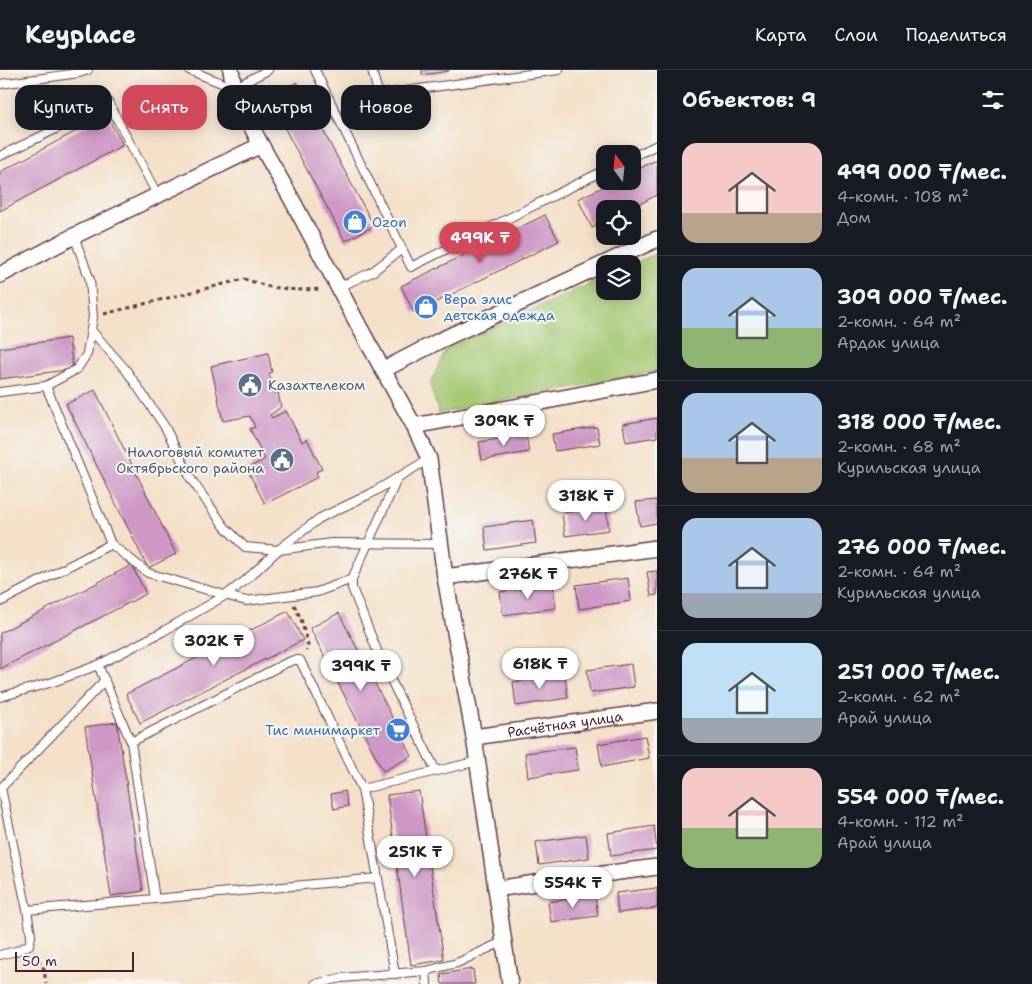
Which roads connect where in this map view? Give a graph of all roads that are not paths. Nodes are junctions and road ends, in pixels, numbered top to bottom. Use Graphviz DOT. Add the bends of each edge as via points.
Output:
graph roads {
  1 [pos="88,70"];
  2 [pos="189,70"];
  3 [pos="231,70"];
  4 [pos="268,70"];
  5 [pos="315,70"];
  6 [pos="372,70"];
  7 [pos="559,70"];
  8 [pos="0,84"];
  9 [pos="226,85"];
  10 [pos="234,85"];
  11 [pos="240,85"];
  12 [pos="253,130"];
  13 [pos="261,145"];
  14 [pos="657,145"];
  15 [pos="641,153"];
  16 [pos="0,156"];
  17 [pos="596,174"];
  18 [pos="158,196"];
  19 [pos="74,236"];
  20 [pos="657,239"];
  21 [pos="402,249"];
  22 [pos="0,275"];
  23 [pos="331,288"];
  24 [pos="91,330"];
  25 [pos="383,370"];
  26 [pos="657,380"];
  27 [pos="46,386"];
  28 [pos="0,392"];
  29 [pos="414,426"];
  30 [pos="429,459"];
  31 [pos="398,477"];
  32 [pos="368,543"];
  33 [pos="111,544"];
  34 [pos="442,544"];
  35 [pos="657,548"];
  36 [pos="278,550"];
  37 [pos="445,577"];
  38 [pos="352,579"];
  39 [pos="226,595"];
  40 [pos="0,602"];
  41 [pos="98,665"];
  42 [pos="105,680"];
  43 [pos="0,697"];
  44 [pos="657,711"];
  45 [pos="474,737"];
  46 [pos="131,742"];
  47 [pos="478,762"];
  48 [pos="436,771"];
  49 [pos="0,787"];
  50 [pos="362,789"];
  51 [pos="657,867"];
  52 [pos="378,878"];
  53 [pos="496,889"];
  54 [pos="155,899"];
  55 [pos="27,910"];
  56 [pos="504,942"];
  57 [pos="0,954"];
  58 [pos="426,971"];
  59 [pos="395,974"];
  60 [pos="315,984"];
  61 [pos="428,984"];
  62 [pos="510,984"];
  1 -- 8 [label="lane"];
  2 -- 9 [label="lane"];
  3 -- 10 [label="street"];
  4 -- 11 [label="lane"];
  5 -- 21 [label="lane"];
  6 -- 7 [label="lane" via="377,89 382,94"];
  12 -- 13 [label="street"];
  13 -- 18 [label="street"];
  13 -- 23 [label="street" via="291,198"];
  14 -- 15 [label="lane"];
  16 -- 18 [label="lane" via="108,102"];
  17 -- 21 [label="lane" via="411,267"];
  18 -- 19 [label="street"];
  19 -- 22 [label="street"];
  19 -- 24 [label="lane" via="90,280"];
  20 -- 25 [label="street"];
  21 -- 23 [label="lane" via="372,272"];
  23 -- 25 [label="street"];
  24 -- 27 [label="lane" via="86,354 77,370"];
  24 -- 36 [label="lane" via="126,370 165,427 190,479 224,526 244,547"];
  25 -- 29 [label="street"];
  26 -- 29 [label="street"];
  27 -- 28 [label="lane"];
  27 -- 33 [label="lane"];
  29 -- 30 [label="street"];
  30 -- 31 [label="lane"];
  30 -- 34 [label="street"];
  31 -- 32 [label="lane"];
  31 -- 36 [label="lane" via="320,518"];
  32 -- 34 [label="lane"];
  32 -- 36 [label="lane" via="332,543"];
  32 -- 38 [label="lane"];
  33 -- 39 [label="lane" via="148,573"];
  33 -- 40 [label="lane"];
  34 -- 37 [label="street"];
  35 -- 37 [label="street"];
  36 -- 39 [label="lane"];
  37 -- 45 [label="street"];
  38 -- 39 [label="lane" via="317,592 290,596 246,601"];
  38 -- 48 [label="lane" via="352,588 380,658"];
  39 -- 41 [label="lane"];
  41 -- 42 [label="lane"];
  41 -- 43 [label="lane" via="54,682"];
  42 -- 46 [label="lane"];
  42 -- 49 [label="lane"];
  44 -- 45 [label="street, Расчётная улица"];
  45 -- 47 [label="street"];
  46 -- 50 [label="lane" via="286,663 300,660"];
  46 -- 54 [label="lane"];
  47 -- 48 [label="lane"];
  47 -- 53 [label="street"];
  48 -- 50 [label="lane"];
  49 -- 55 [label="lane"];
  50 -- 52 [label="lane"];
  51 -- 53 [label="street"];
  52 -- 54 [label="lane"];
  52 -- 59 [label="lane"];
  53 -- 56 [label="street"];
  54 -- 55 [label="lane"];
  55 -- 57 [label="lane" via="31,936 29,945"];
  56 -- 58 [label="lane" via="457,963"];
  56 -- 62 [label="street"];
  58 -- 59 [label="lane"];
  58 -- 61 [label="lane"];
  59 -- 60 [label="lane" via="341,978"];
}
